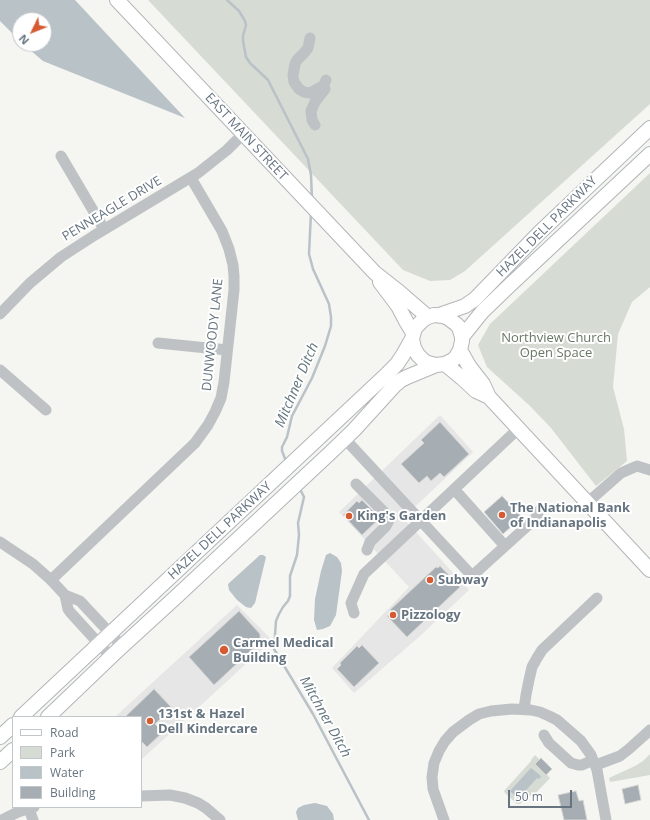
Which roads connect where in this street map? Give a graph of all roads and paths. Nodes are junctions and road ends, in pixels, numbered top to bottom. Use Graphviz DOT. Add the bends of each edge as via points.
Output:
graph roads {
  1 [pos="117,0"];
  2 [pos="310,38"];
  3 [pos="315,125"];
  4 [pos="650,128"];
  5 [pos="243,134"];
  6 [pos="650,154"];
  7 [pos="61,156"];
  8 [pos="190,178"];
  9 [pos="104,229"];
  10 [pos="375,273"];
  11 [pos="0,314"];
  12 [pos="433,316"];
  13 [pos="413,336"];
  14 [pos="158,343"];
  15 [pos="461,343"];
  16 [pos="227,350"];
  17 [pos="441,364"];
  18 [pos="0,370"];
  19 [pos="489,397"];
  20 [pos="46,410"];
  21 [pos="518,429"];
  22 [pos="345,439"];
  23 [pos="650,470"];
  24 [pos="356,484"];
  25 [pos="454,489"];
  26 [pos="587,503"];
  27 [pos="539,511"];
  28 [pos="421,520"];
  29 [pos="0,542"];
  30 [pos="505,546"];
  31 [pos="367,550"];
  32 [pos="650,570"];
  33 [pos="50,580"];
  34 [pos="65,595"];
  35 [pos="597,598"];
  36 [pos="354,613"];
  37 [pos="111,633"];
  38 [pos="99,644"];
  39 [pos="122,646"];
  40 [pos="112,657"];
  41 [pos="524,709"];
  42 [pos="22,716"];
  43 [pos="49,716"];
  44 [pos="12,726"];
  45 [pos="650,730"];
  46 [pos="544,735"];
  47 [pos="0,737"];
  48 [pos="12,751"];
  49 [pos="0,762"];
  50 [pos="595,763"];
  51 [pos="142,796"];
  52 [pos="31,808"];
  53 [pos="2,820"];
  54 [pos="33,820"];
  55 [pos="220,820"];
  56 [pos="444,820"];
  57 [pos="606,820"];
  1 -- 5 [label="main road, EAST MAIN STREET"];
  2 -- 3 [label="street" via="308,48 295,64 293,75 294,82 304,92 310,93 325,85 311,111"];
  4 -- 12 [label="main road, HAZEL DELL PARKWAY" via="539,233 475,299 465,306"];
  5 -- 8 [label="street, PENNEAGLE DRIVE" via="203,170"];
  5 -- 10 [label="main road, EAST MAIN STREET"];
  6 -- 15 [label="main road, HAZEL DELL PARKWAY" via="482,312"];
  7 -- 9 [label="street"];
  8 -- 9 [label="street, PENNEAGLE DRIVE"];
  8 -- 16 [label="street, DUNWOODY LANE" via="222,231 231,257 234,283"];
  9 -- 11 [label="street, PENNEAGLE DRIVE" via="55,262"];
  10 -- 12 [label="main road, EAST MAIN STREET"];
  10 -- 13 [label="main road, EAST MAIN STREET" via="398,306"];
  12 -- 13 [label="main road" via="419,323"];
  12 -- 15 [label="main road" via="444,316 452,320 459,328"];
  13 -- 17 [label="main road" via="414,348 418,355 428,363"];
  13 -- 37 [label="main road, HAZEL DELL PARKWAY" via="397,364"];
  14 -- 16 [label="street"];
  15 -- 17 [label="main road" via="456,357"];
  15 -- 19 [label="main road" via="469,366 483,384"];
  16 -- 33 [label="street, DUNWOODY LANE" via="221,398 205,431"];
  17 -- 19 [label="main road" via="476,391"];
  17 -- 22 [label="main road, HAZEL DELL PARKWAY" via="401,380"];
  18 -- 20 [label="street"];
  19 -- 21 [label="main road"];
  21 -- 25 [label="street"];
  21 -- 26 [label="main road"];
  22 -- 28 [label="street"];
  22 -- 39 [label="main road, HAZEL DELL PARKWAY"];
  23 -- 26 [label="street" via="637,466 621,472"];
  24 -- 31 [label="street" via="389,520 370,542"];
  25 -- 28 [label="street"];
  25 -- 30 [label="street"];
  26 -- 32 [label="main road"];
  27 -- 30 [label="street" via="535,519"];
  28 -- 30 [label="street" via="473,577"];
  28 -- 36 [label="street" via="364,574 351,603"];
  29 -- 33 [label="street" via="33,564"];
  33 -- 34 [label="street"];
  34 -- 37 [label="street" via="80,601"];
  34 -- 38 [label="street" via="70,612"];
  35 -- 41 [label="street" via="536,658"];
  37 -- 38 [label="main road, HAZEL DELL PARKWAY"];
  37 -- 39 [label="street"];
  38 -- 40 [label="street"];
  38 -- 42 [label="main road, HAZEL DELL PARKWAY"];
  39 -- 40 [label="main road, HAZEL DELL PARKWAY"];
  40 -- 43 [label="main road, HAZEL DELL PARKWAY"];
  41 -- 50 [label="street" via="540,712 557,720 581,741"];
  41 -- 56 [label="street" via="479,714 462,724 445,741 434,763 432,777 433,789"];
  44 -- 47 [label="main road"];
  45 -- 50 [label="street" via="620,756"];
  46 -- 50 [label="street" via="571,763 578,766"];
  48 -- 49 [label="main road"];
  50 -- 57 [label="street"];
  51 -- 55 [label="street" via="170,795 185,798 206,808"];
  52 -- 53 [label="street"];
  52 -- 54 [label="street"];
}
